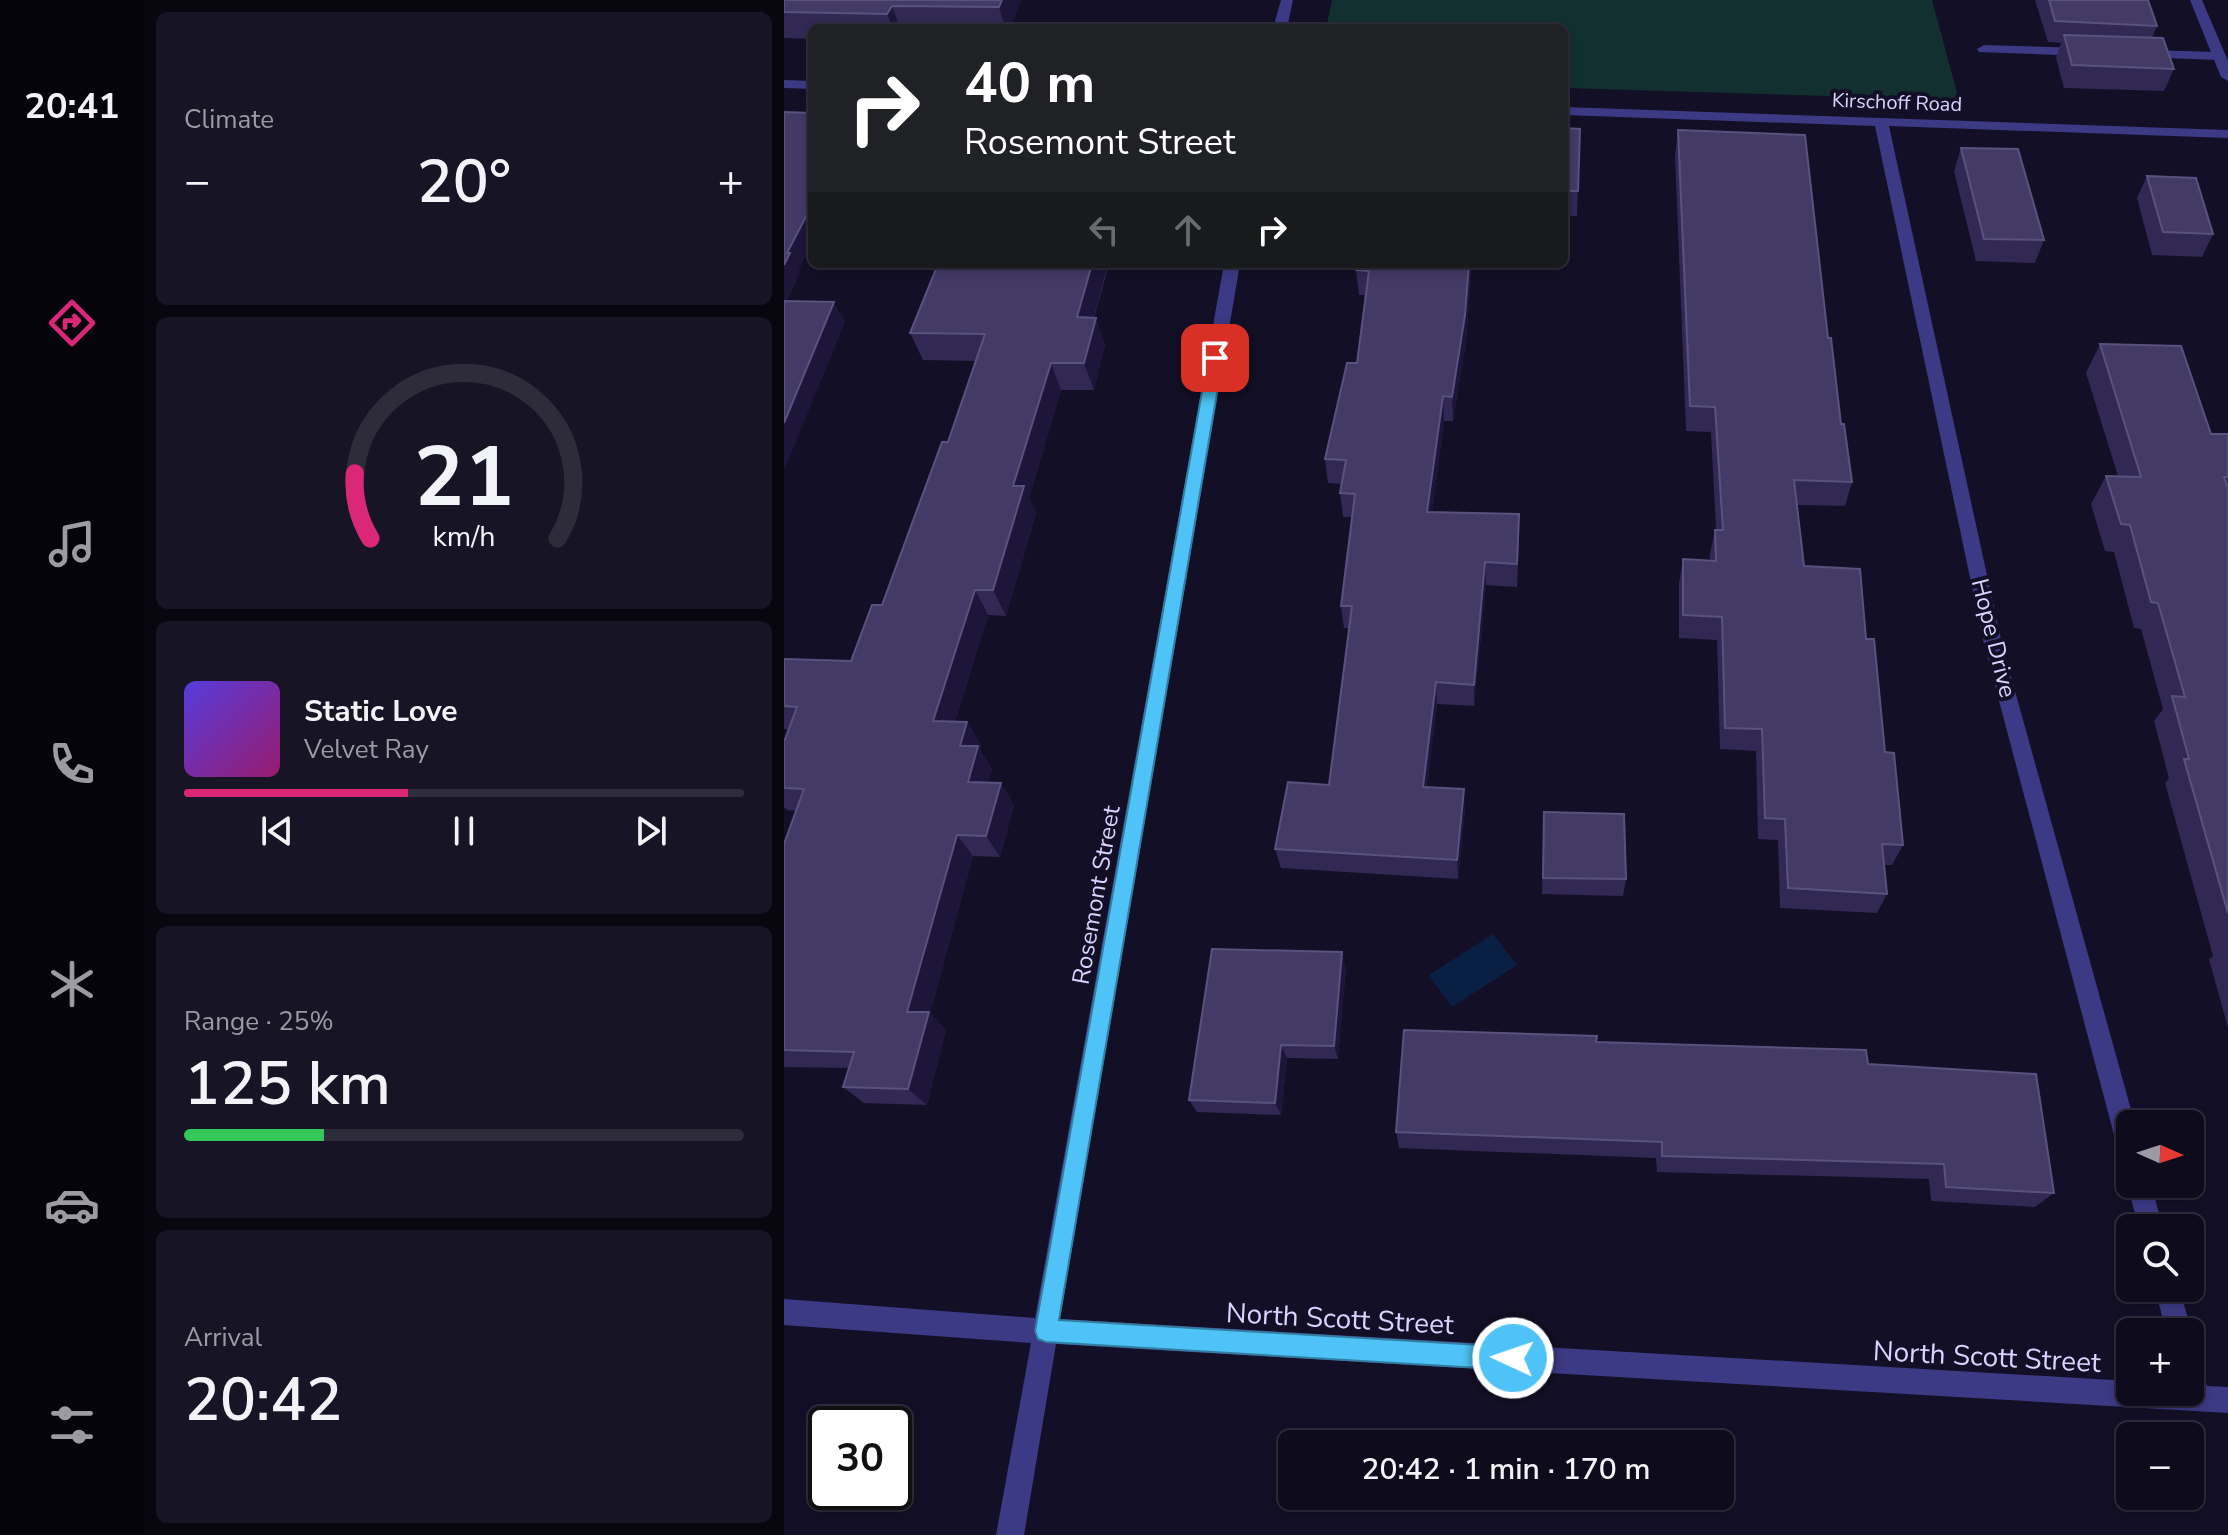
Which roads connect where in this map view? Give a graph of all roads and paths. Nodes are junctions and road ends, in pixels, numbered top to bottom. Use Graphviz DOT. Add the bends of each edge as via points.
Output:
graph roads {
  1 [pos="1287,0"];
  2 [pos="2196,0"];
  3 [pos="1281,24"];
  4 [pos="1984,49"];
  5 [pos="2094,52"];
  6 [pos="2125,53"];
  7 [pos="2219,56"];
  8 [pos="2228,77"];
  9 [pos="784,84"];
  10 [pos="808,85"];
  11 [pos="1568,111"];
  12 [pos="1881,122"];
  13 [pos="2228,134"];
  14 [pos="1231,268"];
  15 [pos="2119,1110"];
  16 [pos="784,1312"];
  17 [pos="1046,1331"];
  18 [pos="2116,1393"];
  19 [pos="2204,1398"];
  20 [pos="2228,1400"];
  21 [pos="1010,1535"];
  1 -- 3 [label="street"];
  2 -- 7 [label="street"];
  4 -- 5 [label="street"];
  6 -- 7 [label="street"];
  7 -- 8 [label="street"];
  9 -- 10 [label="street"];
  11 -- 12 [label="street, Kirschoff Road"];
  12 -- 13 [label="street, Kirschoff Road"];
  12 -- 15 [label="street, Hope Drive" via="1993,644"];
  14 -- 17 [label="street, Rosemont Street"];
  16 -- 17 [label="street, North Scott Street"];
  17 -- 18 [label="street, North Scott Street"];
  17 -- 21 [label="street, Rosemont Street"];
  19 -- 20 [label="street, North Scott Street"];
}
